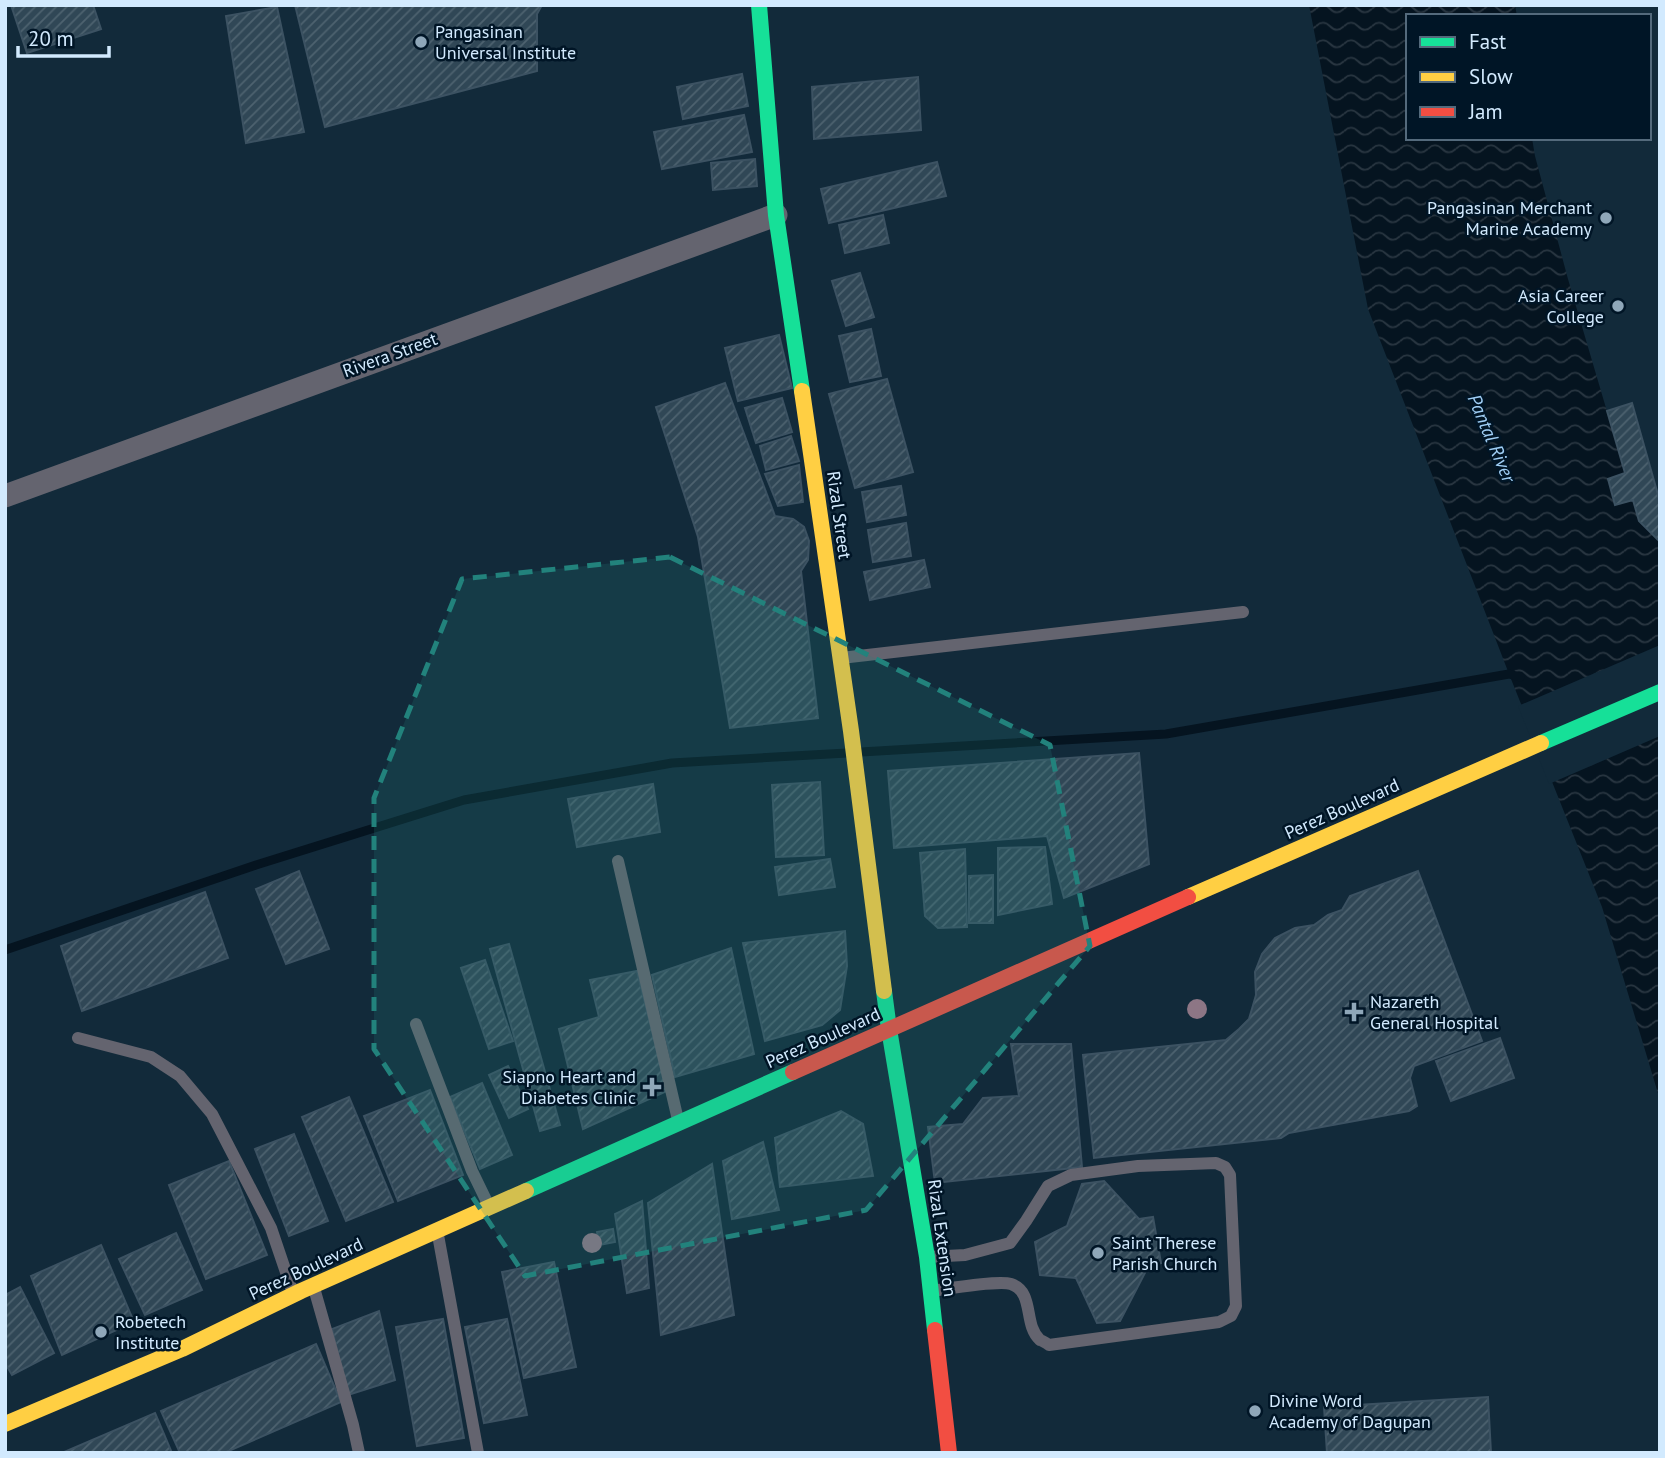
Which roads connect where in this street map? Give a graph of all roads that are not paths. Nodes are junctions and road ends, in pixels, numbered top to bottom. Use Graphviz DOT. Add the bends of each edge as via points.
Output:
graph roads {
  1 [pos="759,5"];
  2 [pos="775,215"];
  3 [pos="5,496"];
  4 [pos="1243,612"];
  5 [pos="841,658"];
  6 [pos="1660,692"];
  7 [pos="618,861"];
  8 [pos="416,1024"];
  9 [pos="889,1029"];
  10 [pos="79,1038"];
  11 [pos="679,1123"];
  12 [pos="489,1207"];
  13 [pos="438,1231"];
  14 [pos="927,1257"];
  15 [pos="314,1286"];
  16 [pos="930,1291"];
  17 [pos="294,1295"];
  18 [pos="5,1424"];
  19 [pos="359,1453"];
  20 [pos="478,1453"];
  21 [pos="949,1453"];
  1 -- 2 [label="main road, Rizal Street"];
  2 -- 3 [label="street, Rivera Street"];
  2 -- 5 [label="main road, Rizal Street"];
  4 -- 5 [label="lane"];
  5 -- 9 [label="main road, Rizal Street"];
  6 -- 9 [label="main road, Perez Boulevard"];
  7 -- 11 [label="lane"];
  8 -- 12 [label="lane"];
  9 -- 11 [label="main road, Perez Boulevard"];
  9 -- 14 [label="main road, Rizal Extension"];
  10 -- 17 [label="lane" via="151,1057 180,1076 204,1104 271,1228"];
  11 -- 12 [label="main road, Perez Boulevard"];
  12 -- 13 [label="main road, Perez Boulevard"];
  13 -- 15 [label="main road, Perez Boulevard"];
  13 -- 20 [label="lane"];
  14 -- 16 [label="main road, Rizal Extension"];
  14 -- 16 [label="lane" via="965,1255 1010,1243 1048,1186 1071,1175 1216,1163 1230,1175 1236,1306 1231,1317 1220,1322 1049,1345 1034,1332 1024,1293 1012,1284"];
  15 -- 17 [label="main road, Perez Boulevard"];
  15 -- 19 [label="lane"];
  16 -- 21 [label="main road, Rizal Extension"];
  17 -- 18 [label="main road, Perez Boulevard" via="182,1349"];
}
